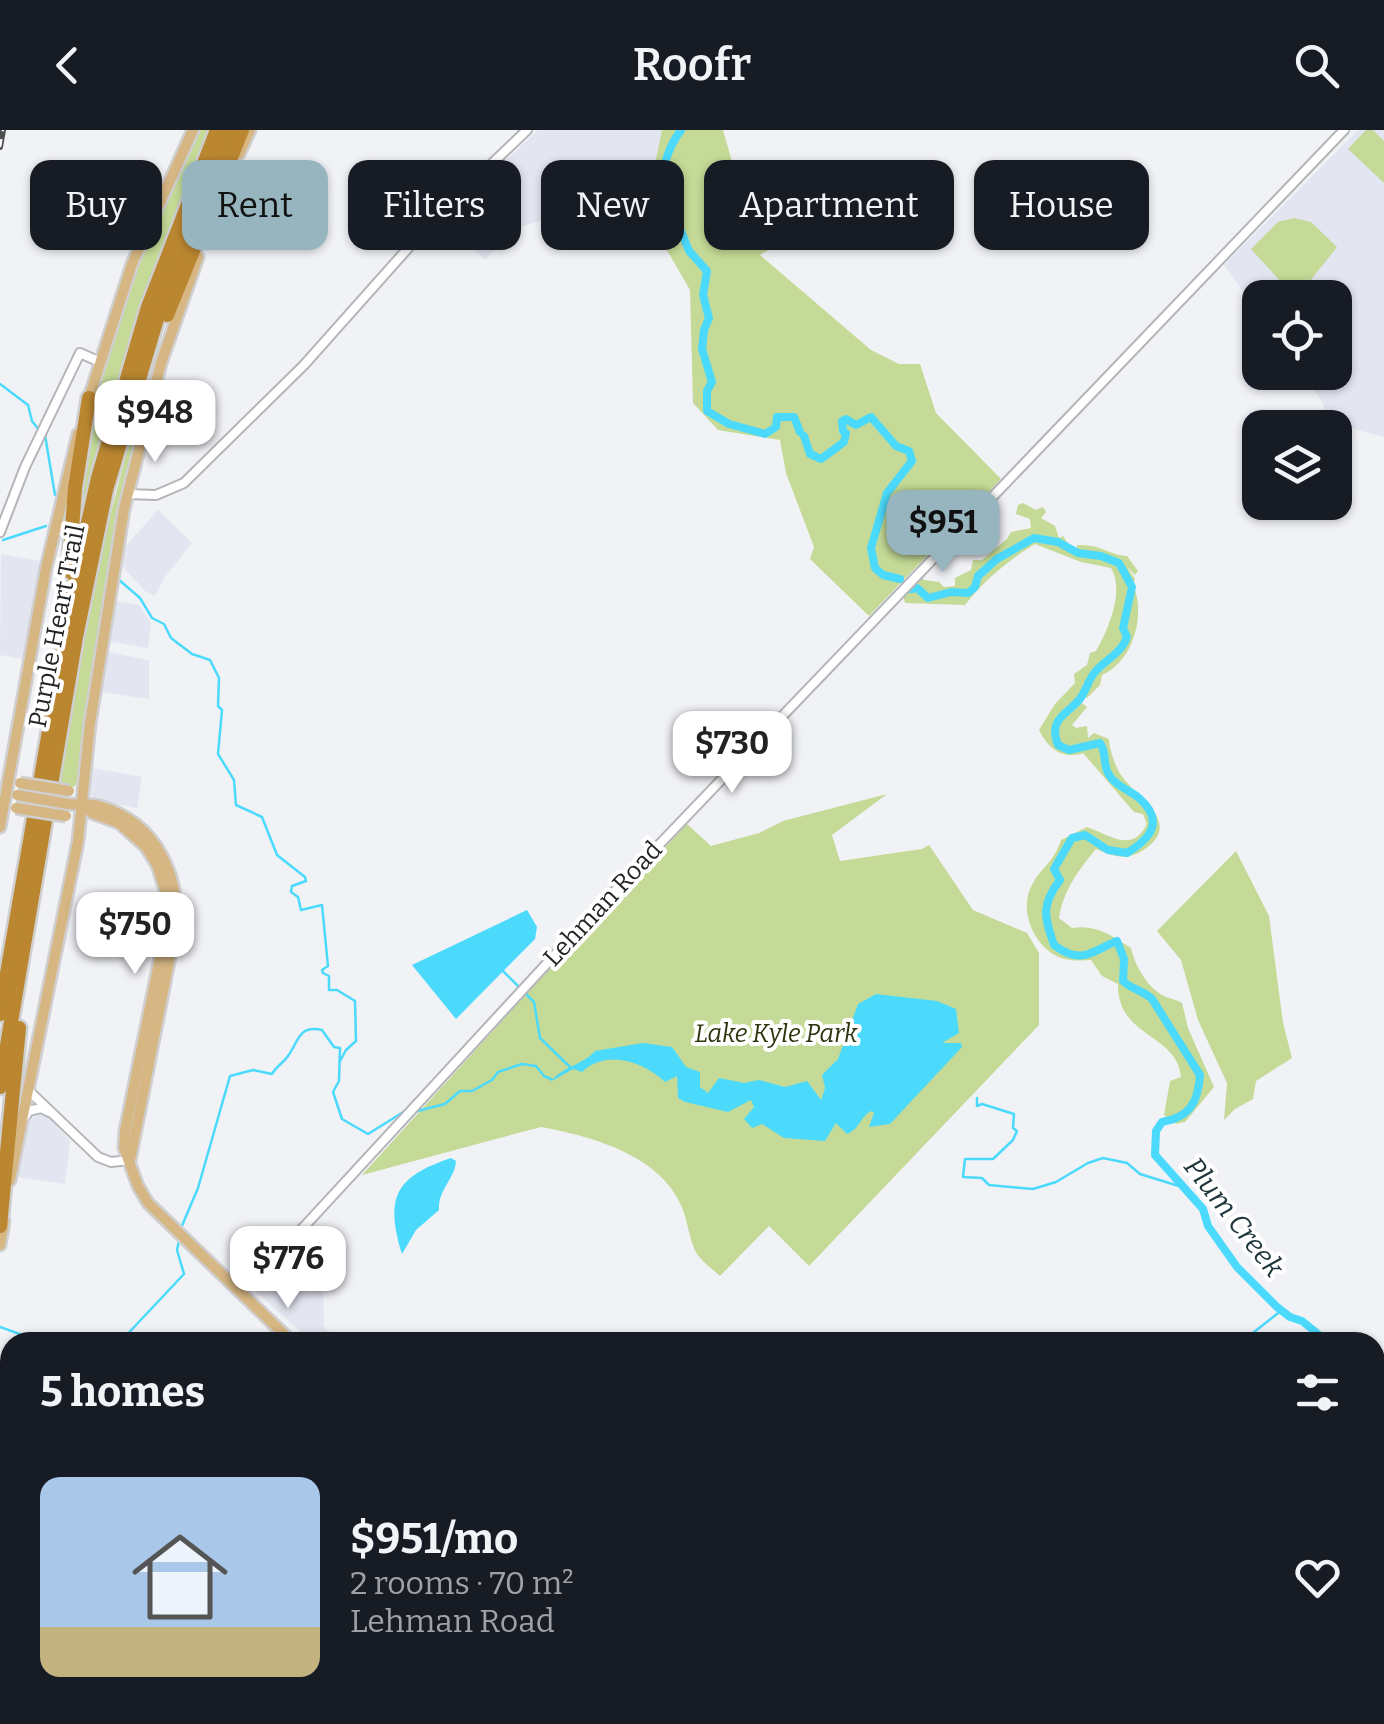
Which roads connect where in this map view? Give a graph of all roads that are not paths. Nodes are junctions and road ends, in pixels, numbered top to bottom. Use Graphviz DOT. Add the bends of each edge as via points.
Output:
graph roads {
  1 [pos="193,130"];
  2 [pos="217,130"];
  3 [pos="229,130"];
  4 [pos="246,130"];
  5 [pos="527,130"];
  6 [pos="1344,130"];
  7 [pos="100,362"];
  8 [pos="90,398"];
  9 [pos="106,490"];
  10 [pos="127,494"];
  11 [pos="0,532"];
  12 [pos="68,617"];
  13 [pos="85,784"];
  14 [pos="11,791"];
  15 [pos="83,806"];
  16 [pos="1,821"];
  17 [pos="80,828"];
  18 [pos="17,949"];
  19 [pos="0,990"];
  20 [pos="0,1014"];
  21 [pos="0,1087"];
  22 [pos="26,1088"];
  23 [pos="53,1114"];
  24 [pos="20,1122"];
  25 [pos="130,1160"];
  26 [pos="0,1226"];
  27 [pos="0,1245"];
  28 [pos="240,1292"];
  29 [pos="282,1332"];
  1 -- 7 [label="main road" via="132,264"];
  2 -- 12 [label="highway, Purple Heart Trail" via="134,352"];
  3 -- 9 [label="highway, Purple Heart Trail" via="162,302"];
  4 -- 9 [label="highway" via="169,309"];
  4 -- 10 [label="main road" via="175,320"];
  5 -- 10 [label="street" via="184,483 156,494"];
  6 -- 28 [label="street, Lehman Road"];
  7 -- 8 [label="main road"];
  7 -- 11 [label="street" via="80,353"];
  8 -- 12 [label="highway" via="75,488"];
  8 -- 14 [label="main road" via="47,566"];
  9 -- 18 [label="highway, Purple Heart Trail"];
  10 -- 13 [label="main road"];
  12 -- 18 [label="highway, Purple Heart Trail"];
  13 -- 14 [label="main road, bridge" via="70,791"];
  13 -- 15 [label="main road"];
  14 -- 15 [label="main road, bridge"];
  14 -- 16 [label="main road"];
  15 -- 17 [label="main road"];
  15 -- 25 [label="main road" via="146,847 164,884 167,918 153,1012 125,1131"];
  16 -- 17 [label="main road, bridge" via="16,808 66,816"];
  17 -- 22 [label="main road"];
  18 -- 19 [label="highway"];
  18 -- 20 [label="highway, Purple Heart Trail"];
  18 -- 21 [label="highway, Purple Heart Trail"];
  18 -- 26 [label="highway" via="22,1000"];
  22 -- 23 [label="street"];
  22 -- 24 [label="main road"];
  23 -- 24 [label="street" via="29,1111"];
  23 -- 25 [label="street" via="98,1157"];
  24 -- 27 [label="main road"];
  25 -- 28 [label="main road" via="148,1203"];
  28 -- 29 [label="main road"];
}
